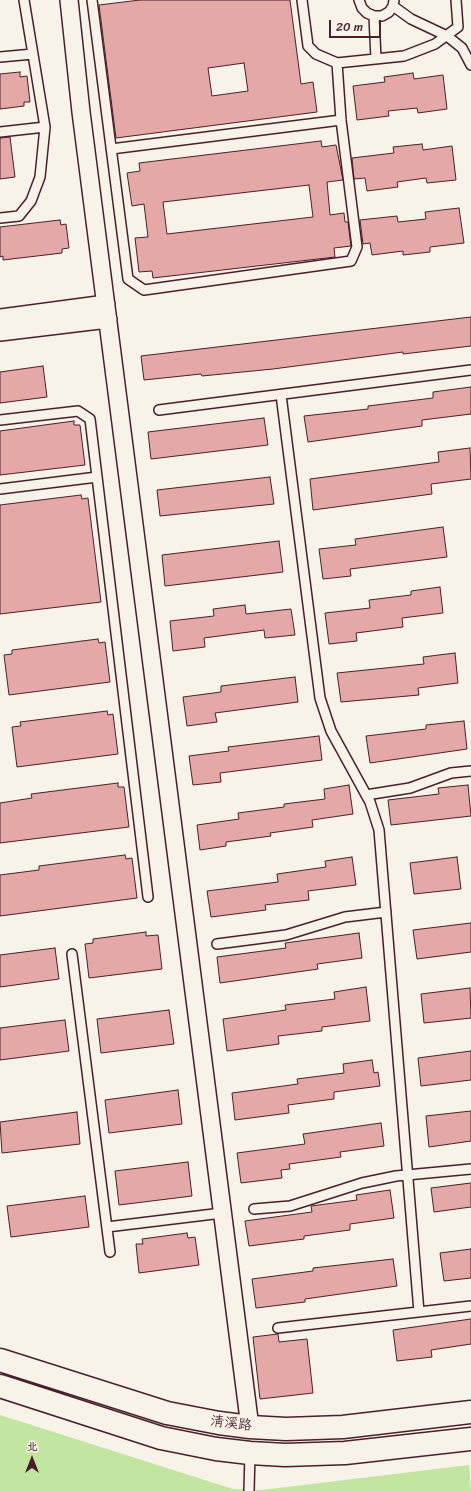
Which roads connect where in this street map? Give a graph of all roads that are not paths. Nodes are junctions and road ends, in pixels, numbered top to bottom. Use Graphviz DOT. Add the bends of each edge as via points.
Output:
graph roads {
  1 [pos="24,0"];
  2 [pos="69,0"];
  3 [pos="92,0"];
  4 [pos="302,0"];
  5 [pos="359,0"];
  6 [pos="456,0"];
  7 [pos="394,3"];
  8 [pos="374,16"];
  9 [pos="447,36"];
  10 [pos="33,54"];
  11 [pos="0,57"];
  12 [pos="376,59"];
  13 [pos="470,61"];
  14 [pos="337,63"];
  15 [pos="341,120"];
  16 [pos="44,127"];
  17 [pos="0,132"];
  18 [pos="111,149"];
  19 [pos="0,218"];
  20 [pos="107,311"];
  21 [pos="0,318"];
  22 [pos="0,332"];
  23 [pos="471,370"];
  24 [pos="281,395"];
  25 [pos="159,410"];
  26 [pos="0,420"];
  27 [pos="98,477"];
  28 [pos="0,489"];
  29 [pos="471,771"];
  30 [pos="366,795"];
  31 [pos="148,897"];
  32 [pos="386,912"];
  33 [pos="217,944"];
  34 [pos="72,954"];
  35 [pos="471,1169"];
  36 [pos="408,1175"];
  37 [pos="254,1209"];
  38 [pos="222,1213"];
  39 [pos="107,1227"];
  40 [pos="110,1252"];
  41 [pos="471,1306"];
  42 [pos="419,1312"];
  43 [pos="278,1328"];
  44 [pos="0,1360"];
  45 [pos="0,1386"];
  46 [pos="471,1412"];
  47 [pos="250,1427"];
  48 [pos="471,1439"];
  49 [pos="250,1453"];
  50 [pos="249,1491"];
  1 -- 10 [label="lane"];
  2 -- 20 [label="street"];
  3 -- 18 [label="lane"];
  4 -- 14 [label="lane" via="308,46 316,54"];
  5 -- 8 [label="lane" via="362,8"];
  6 -- 9 [label="lane" via="458,27"];
  7 -- 8 [label="lane" via="389,12 382,16"];
  7 -- 9 [label="lane" via="411,19"];
  8 -- 12 [label="lane"];
  9 -- 12 [label="lane" via="420,51 404,56"];
  9 -- 13 [label="lane" via="462,48"];
  10 -- 11 [label="lane"];
  10 -- 16 [label="lane"];
  12 -- 14 [label="lane"];
  14 -- 15 [label="lane"];
  15 -- 18 [label="lane"];
  15 -- 18 [label="lane" via="357,247 351,261 144,290 128,279"];
  16 -- 17 [label="lane"];
  16 -- 19 [label="lane" via="40,177 31,201 19,216"];
  20 -- 21 [label="street"];
  20 -- 22 [label="street"];
  20 -- 38 [label="street"];
  23 -- 24 [label="lane"];
  24 -- 25 [label="lane"];
  24 -- 30 [label="lane" via="320,698 330,732"];
  26 -- 27 [label="lane" via="78,411 90,419"];
  27 -- 28 [label="lane"];
  27 -- 31 [label="lane"];
  29 -- 30 [label="lane" via="451,773 410,788"];
  30 -- 32 [label="lane" via="379,830"];
  32 -- 33 [label="lane" via="345,917 286,935"];
  32 -- 36 [label="lane"];
  34 -- 39 [label="lane"];
  35 -- 36 [label="lane"];
  36 -- 37 [label="lane" via="362,1183 290,1206"];
  36 -- 42 [label="lane"];
  38 -- 39 [label="lane"];
  38 -- 47 [label="street"];
  39 -- 40 [label="lane"];
  41 -- 42 [label="lane"];
  42 -- 43 [label="lane"];
  44 -- 47 [label="street, 清溪路" via="168,1413"];
  45 -- 49 [label="street, 清溪路" via="161,1438"];
  46 -- 47 [label="street, 清溪路" via="343,1427"];
  48 -- 49 [label="street, 清溪路" via="346,1453"];
  49 -- 50 [label="lane"];
}
